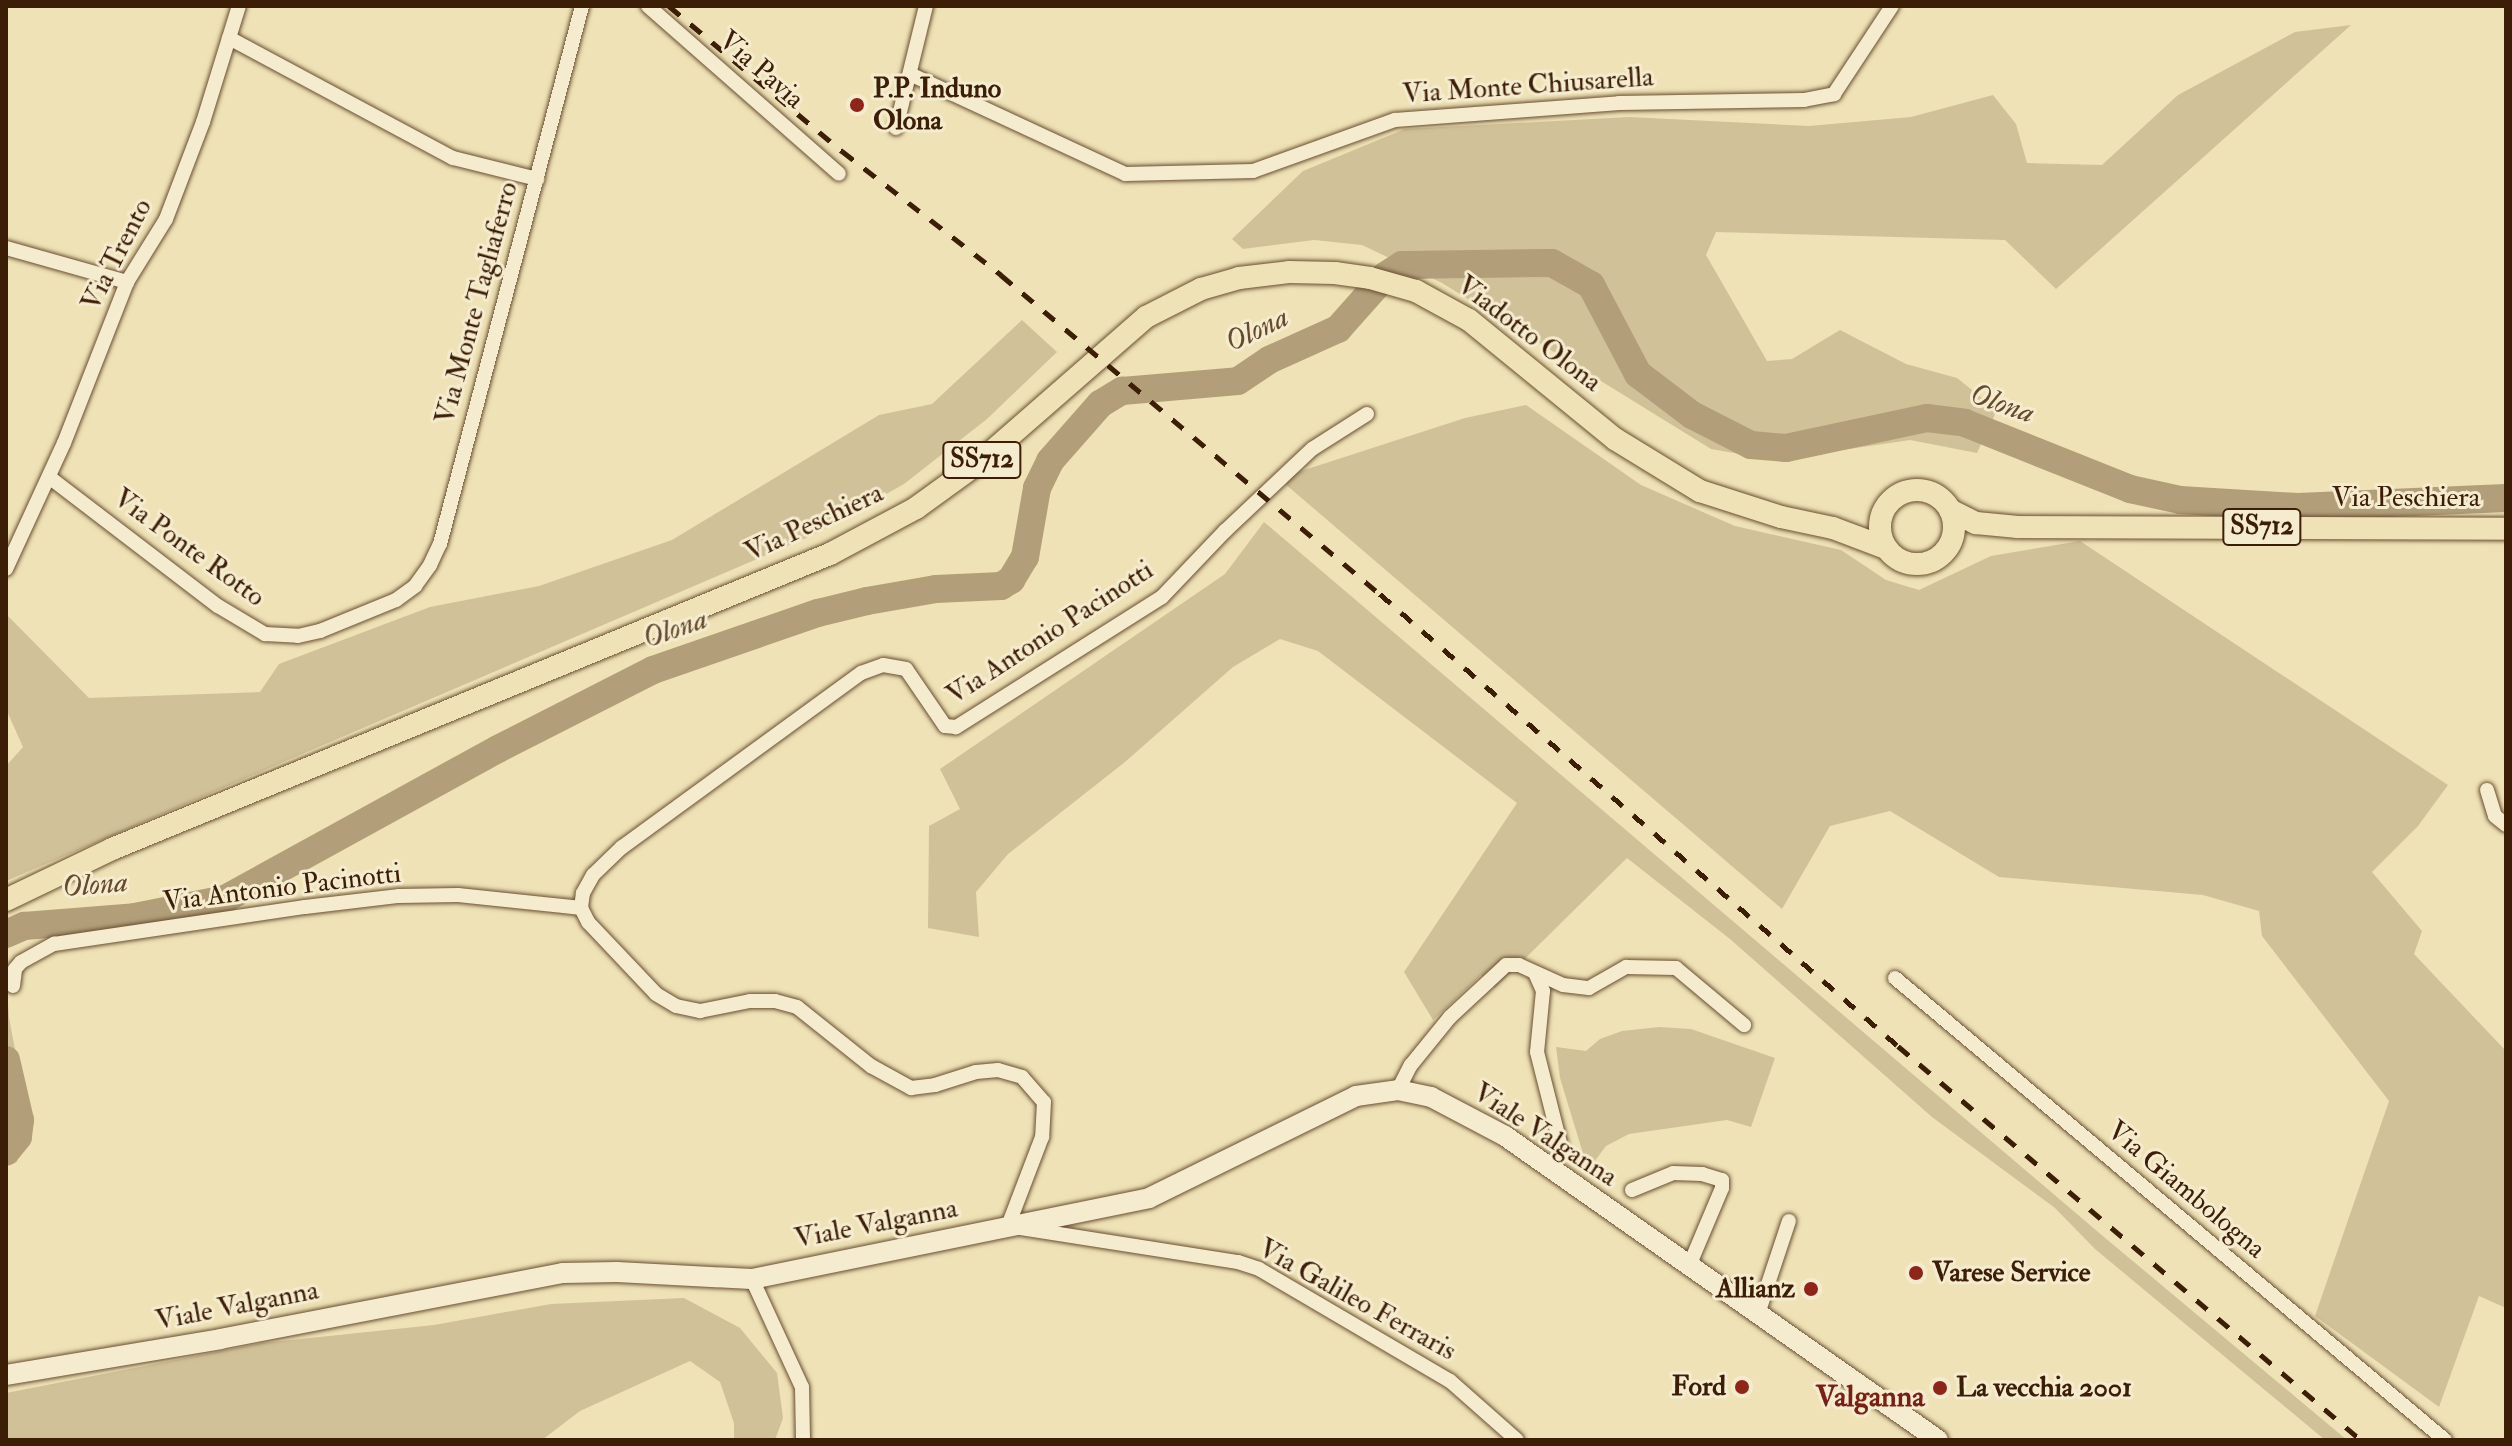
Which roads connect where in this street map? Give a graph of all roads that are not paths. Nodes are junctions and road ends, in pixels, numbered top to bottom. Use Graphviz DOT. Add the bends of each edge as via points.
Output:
graph roads {
  1 [pos="582,6"];
  2 [pos="648,6"];
  3 [pos="926,6"];
  4 [pos="1892,6"];
  5 [pos="236,7"];
  6 [pos="229,38"];
  7 [pos="910,74"];
  8 [pos="896,128"];
  9 [pos="839,174"];
  10 [pos="537,179"];
  11 [pos="6,248"];
  12 [pos="1354,275"];
  13 [pos="127,282"];
  14 [pos="1367,414"];
  15 [pos="1615,439"];
  16 [pos="49,477"];
  17 [pos="1885,508"];
  18 [pos="1950,510"];
  19 [pos="2018,527"];
  20 [pos="1833,528"];
  21 [pos="2506,529"];
  22 [pos="1886,548"];
  23 [pos="1939,556"];
  24 [pos="7,567"];
  25 [pos="396,600"];
  26 [pos="2487,790"];
  27 [pos="2506,825"];
  28 [pos="6,900"];
  29 [pos="581,908"];
  30 [pos="1532,969"];
  31 [pos="1895,978"];
  32 [pos="13,986"];
  33 [pos="1744,1025"];
  34 [pos="1398,1090"];
  35 [pos="1561,1147"];
  36 [pos="1632,1190"];
  37 [pos="1789,1221"];
  38 [pos="1008,1226"];
  39 [pos="1689,1266"];
  40 [pos="752,1279"];
  41 [pos="1758,1314"];
  42 [pos="6,1375"];
  43 [pos="803,1440"];
  44 [pos="1517,1440"];
  45 [pos="1938,1440"];
  46 [pos="2445,1440"];
  1 -- 10 [label="street, Via Monte Tagliaferro"];
  2 -- 9 [label="street, Via Pavia"];
  3 -- 7 [label="street"];
  4 -- 7 [label="street, Via Monte Chiusarella" via="1834,94 1804,100 1619,103 1395,120 1253,171 1125,174"];
  5 -- 6 [label="street, Via Trento"];
  6 -- 10 [label="street" via="453,158"];
  6 -- 13 [label="street, Via Trento" via="166,219"];
  7 -- 8 [label="street"];
  10 -- 25 [label="street, Via Monte Tagliaferro" via="440,544 423,576"];
  11 -- 13 [label="street"];
  12 -- 15 [label="main road, Viadotto Olona / SS712" via="1416,291 1469,320"];
  12 -- 28 [label="main road, Via Peschiera / SS712" via="1263,275 1184,296 1128,330 981,461 830,554 112,849"];
  13 -- 16 [label="street, Via Trento"];
  14 -- 29 [label="street, Via Antonio Pacinotti" via="1312,449 1162,597 956,727 945,726 906,669 883,665 861,673 622,847 593,875"];
  15 -- 20 [label="main road, Via Peschiera / SS712" via="1700,491"];
  16 -- 24 [label="street, Via Trento"];
  16 -- 25 [label="street, Via Ponte Rotto" via="256,631 308,635"];
  17 -- 18 [label="main road, Via Peschiera / SS712" via="1899,495 1925,491"];
  17 -- 20 [label="main road, Via Peschiera / SS712"];
  17 -- 22 [label="main road" via="1880,528"];
  18 -- 19 [label="main road, Via Peschiera / SS712" via="1976,523"];
  18 -- 23 [label="main road" via="1953,535"];
  19 -- 21 [label="main road, Via Peschiera / SS712"];
  19 -- 23 [label="main road, Via Peschiera / SS712" via="1976,536"];
  20 -- 22 [label="main road, Via Peschiera / SS712"];
  22 -- 23 [label="main road, Via Peschiera / SS712" via="1917,564"];
  26 -- 27 [label="street" via="2495,816"];
  29 -- 32 [label="street, Via Antonio Pacinotti" via="458,895 305,907 54,944 21,962"];
  29 -- 38 [label="street" via="656,994 676,1006 700,1011 775,1001 797,1007 871,1066 911,1088 976,1072 998,1070 1022,1077 1044,1102 1042,1137"];
  30 -- 33 [label="street" via="1563,985 1589,988 1626,967 1676,968"];
  30 -- 34 [label="street" via="1506,965 1471,994 1411,1065"];
  30 -- 35 [label="street" via="1543,991 1538,1063"];
  31 -- 46 [label="street, Via Giambologna"];
  34 -- 38 [label="main road, Viale Valganna" via="1356,1096 1149,1198"];
  34 -- 39 [label="main road, Viale Valganna" via="1431,1097 1505,1136"];
  36 -- 39 [label="street, Viale Valganna" via="1673,1173 1722,1180"];
  37 -- 41 [label="street"];
  38 -- 40 [label="main road, Viale Valganna"];
  38 -- 44 [label="street, Via Galileo Ferraris" via="1259,1269 1450,1381"];
  39 -- 41 [label="main road, Viale Valganna"];
  40 -- 42 [label="main road, Viale Valganna" via="563,1273"];
  40 -- 43 [label="street" via="802,1387"];
  41 -- 45 [label="main road, Viale Valganna"];
}
